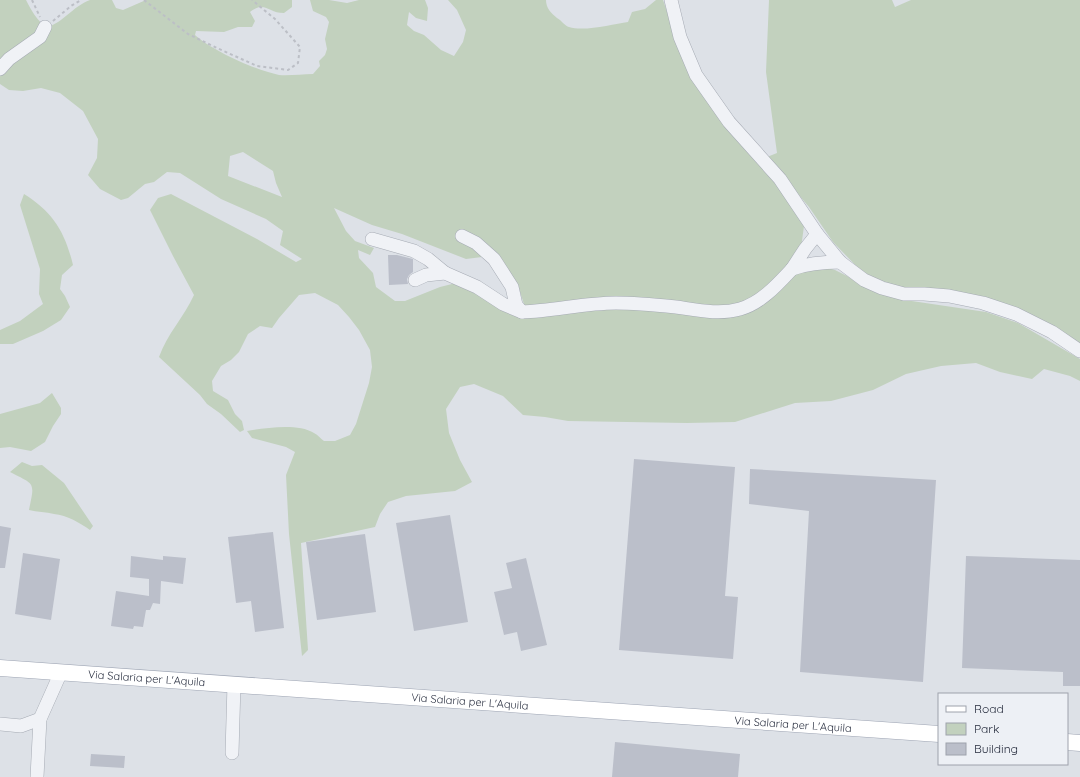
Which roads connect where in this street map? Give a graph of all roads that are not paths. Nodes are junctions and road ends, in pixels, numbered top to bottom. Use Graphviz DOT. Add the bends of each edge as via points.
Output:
graph roads {
  1 [pos="671,0"];
  2 [pos="45,28"];
  3 [pos="0,69"];
  4 [pos="817,234"];
  5 [pos="462,236"];
  6 [pos="372,239"];
  7 [pos="840,262"];
  8 [pos="792,269"];
  9 [pos="445,273"];
  10 [pos="415,280"];
  11 [pos="522,312"];
  12 [pos="1080,350"];
  13 [pos="0,668"];
  14 [pos="61,672"];
  15 [pos="234,684"];
  16 [pos="40,719"];
  17 [pos="0,724"];
  18 [pos="938,734"];
  19 [pos="1068,742"];
  20 [pos="1080,743"];
  21 [pos="232,753"];
  22 [pos="38,777"];
  1 -- 4 [label="street" via="680,37 696,75 729,122 780,179"];
  2 -- 3 [label="street" via="40,37 9,59"];
  4 -- 7 [label="street"];
  4 -- 8 [label="street"];
  5 -- 11 [label="street" via="476,243 494,259 512,287 516,306"];
  6 -- 9 [label="street" via="414,251"];
  7 -- 8 [label="street" via="806,264"];
  7 -- 12 [label="street" via="864,280 882,288 904,294 949,296 983,303 1016,314"];
  8 -- 11 [label="street" via="758,300 727,312 614,302"];
  9 -- 10 [label="street" via="426,275"];
  9 -- 11 [label="street"];
  13 -- 14 [label="main road, Via Salaria per L'Aquila"];
  14 -- 15 [label="main road, Via Salaria per L'Aquila"];
  14 -- 16 [label="street"];
  15 -- 18 [label="main road, Via Salaria per L'Aquila"];
  15 -- 21 [label="street"];
  16 -- 17 [label="street" via="21,726"];
  16 -- 22 [label="street"];
  19 -- 20 [label="main road"];
}
